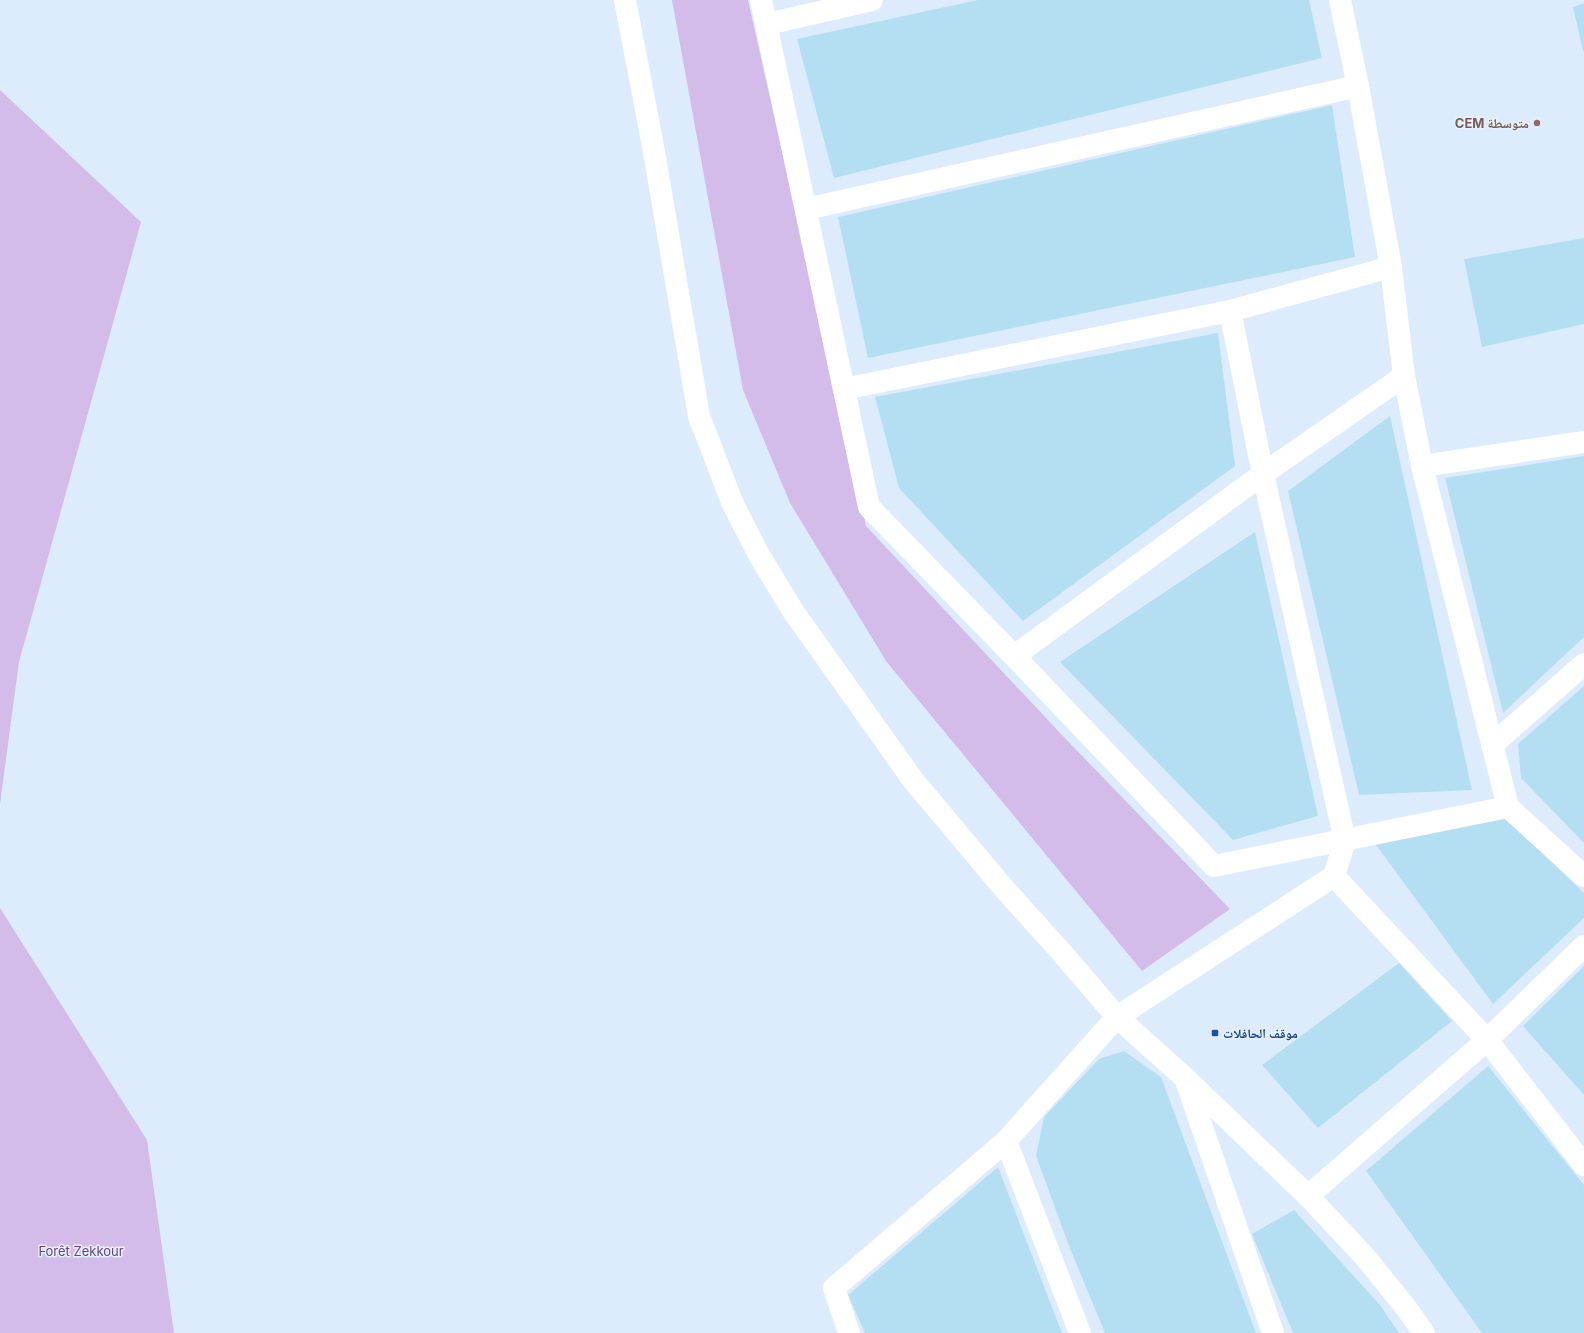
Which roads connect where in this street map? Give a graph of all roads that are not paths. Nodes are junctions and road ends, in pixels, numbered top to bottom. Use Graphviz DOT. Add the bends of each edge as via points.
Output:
graph roads {
  1 [pos="625,0"];
  2 [pos="761,0"];
  3 [pos="872,0"];
  4 [pos="1340,0"];
  5 [pos="767,24"];
  6 [pos="1358,86"];
  7 [pos="806,209"];
  8 [pos="1391,267"];
  9 [pos="1230,311"];
  10 [pos="1404,376"];
  11 [pos="844,389"];
  12 [pos="1584,442"];
  13 [pos="1422,466"];
  14 [pos="1263,474"];
  15 [pos="1014,656"];
  16 [pos="1584,664"];
  17 [pos="1492,745"];
  18 [pos="1508,807"];
  19 [pos="1345,841"];
  20 [pos="1334,876"];
  21 [pos="1584,876"];
  22 [pos="1584,946"];
  23 [pos="1116,1017"];
  24 [pos="1487,1040"];
  25 [pos="1185,1078"];
  26 [pos="1006,1141"];
  27 [pos="1584,1165"];
  28 [pos="1308,1196"];
  29 [pos="849,1333"];
  30 [pos="1080,1333"];
  31 [pos="1273,1333"];
  32 [pos="1424,1333"];
  1 -- 23 [label="street" via="699,416 732,502 758,555 793,611 913,780"];
  2 -- 5 [label="street"];
  3 -- 5 [label="street"];
  4 -- 6 [label="street"];
  5 -- 7 [label="street"];
  6 -- 7 [label="street"];
  6 -- 8 [label="street"];
  7 -- 11 [label="street"];
  8 -- 9 [label="street"];
  8 -- 10 [label="street"];
  9 -- 11 [label="street"];
  9 -- 14 [label="street"];
  10 -- 13 [label="street"];
  10 -- 14 [label="street"];
  11 -- 15 [label="street" via="869,508"];
  12 -- 13 [label="street"];
  13 -- 17 [label="street"];
  14 -- 15 [label="street"];
  14 -- 19 [label="street"];
  15 -- 19 [label="street" via="1214,866"];
  16 -- 17 [label="street"];
  17 -- 18 [label="street"];
  18 -- 19 [label="street"];
  18 -- 21 [label="street"];
  19 -- 20 [label="street"];
  20 -- 23 [label="street"];
  20 -- 24 [label="street"];
  22 -- 24 [label="street"];
  23 -- 25 [label="street"];
  23 -- 26 [label="street"];
  24 -- 27 [label="street"];
  24 -- 28 [label="street"];
  25 -- 28 [label="street"];
  25 -- 31 [label="street"];
  26 -- 29 [label="street" via="834,1288"];
  26 -- 30 [label="street"];
  28 -- 32 [label="street" via="1366,1258"];
}
